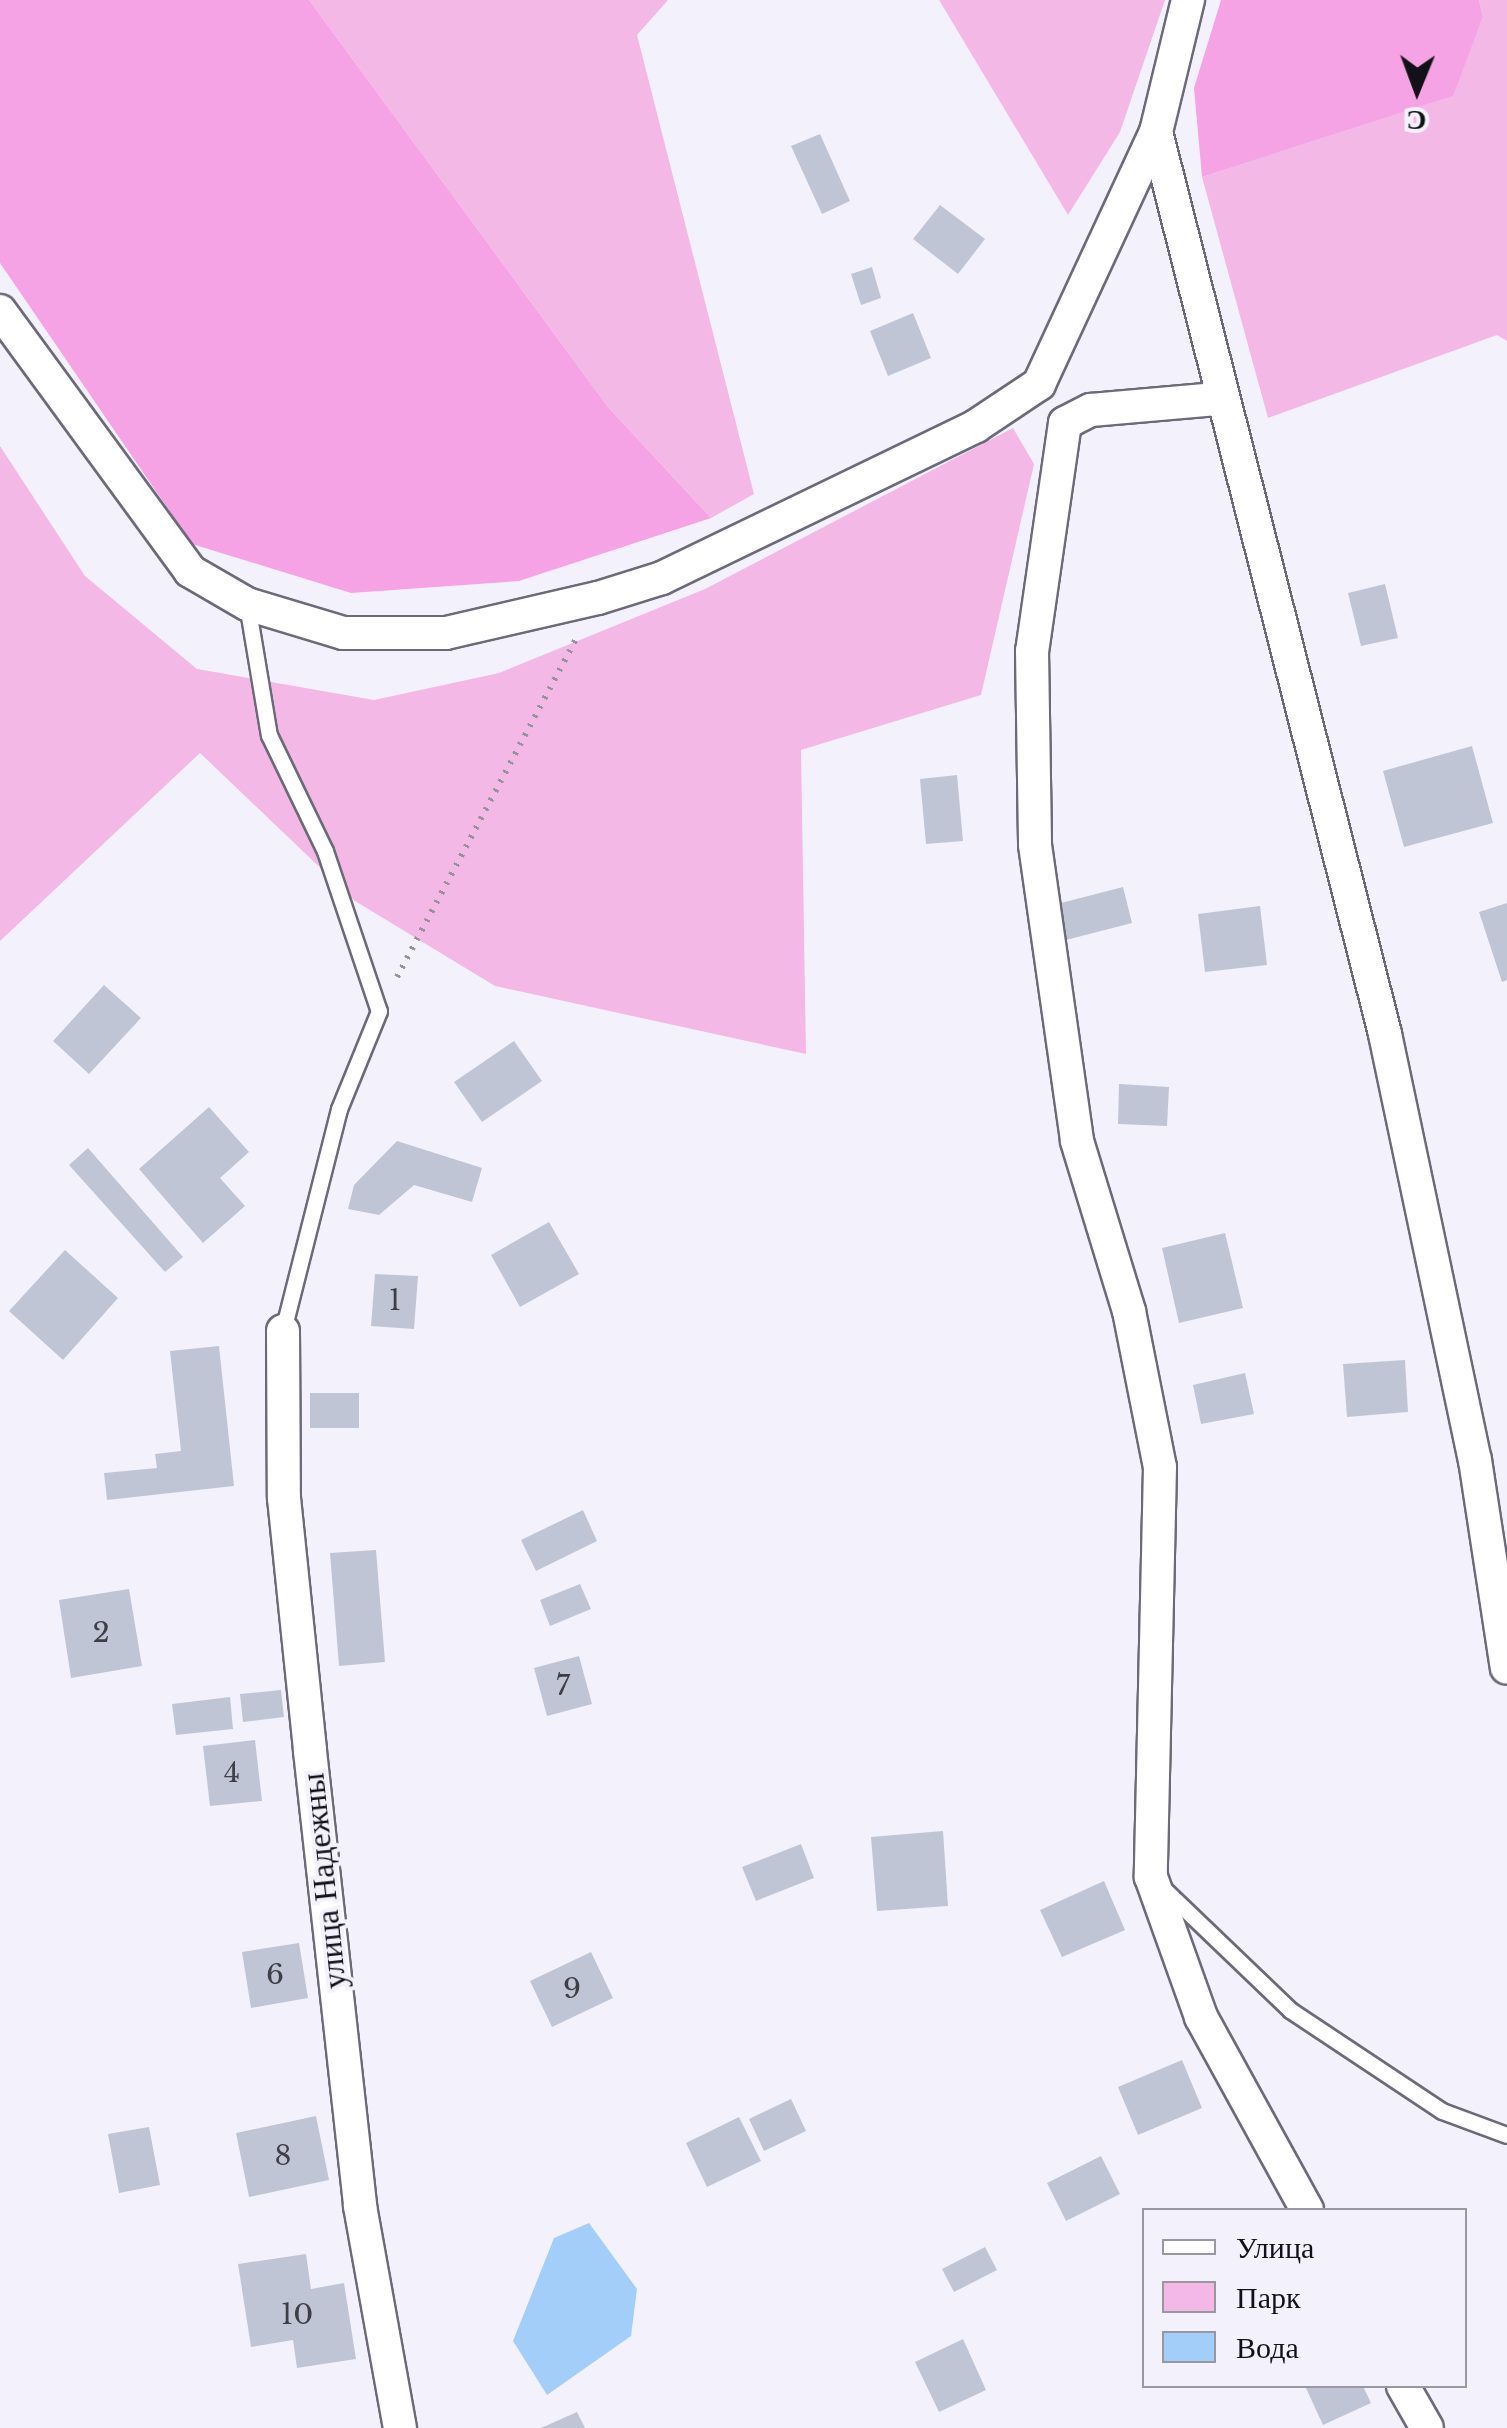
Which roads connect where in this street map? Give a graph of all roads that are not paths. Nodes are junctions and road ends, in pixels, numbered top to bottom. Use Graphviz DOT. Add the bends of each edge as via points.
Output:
graph roads {
  1 [pos="1188,0"];
  2 [pos="1156,132"];
  3 [pos="0,311"];
  4 [pos="1040,384"];
  5 [pos="1217,398"];
  6 [pos="1065,422"];
  7 [pos="247,604"];
  8 [pos="284,1331"];
  9 [pos="1507,1668"];
  10 [pos="1151,1877"];
  11 [pos="1507,2136"];
  12 [pos="1306,2208"];
  13 [pos="1405,2388"];
  14 [pos="400,2428"];
  15 [pos="1427,2428"];
  1 -- 2 [label="street"];
  2 -- 4 [label="street"];
  2 -- 5 [label="street"];
  3 -- 7 [label="street" via="190,571"];
  4 -- 6 [label="street" via="1045,410"];
  4 -- 7 [label="street" via="976,426 662,578 598,598 446,633 343,634"];
  5 -- 6 [label="street" via="1092,410"];
  5 -- 9 [label="street" via="1258,509 1386,1034 1475,1460"];
  6 -- 10 [label="street" via="1032,651 1035,845 1077,1142 1129,1311 1160,1466"];
  7 -- 8 [label="lane" via="269,735 325,851 378,1011 339,1109"];
  8 -- 14 [label="street, улица Надежны" via="284,1498 310,1751 360,2206"];
  10 -- 11 [label="lane" via="1290,2010 1442,2111"];
  10 -- 12 [label="street" via="1200,2017"];
  13 -- 15 [label="street"];
}
